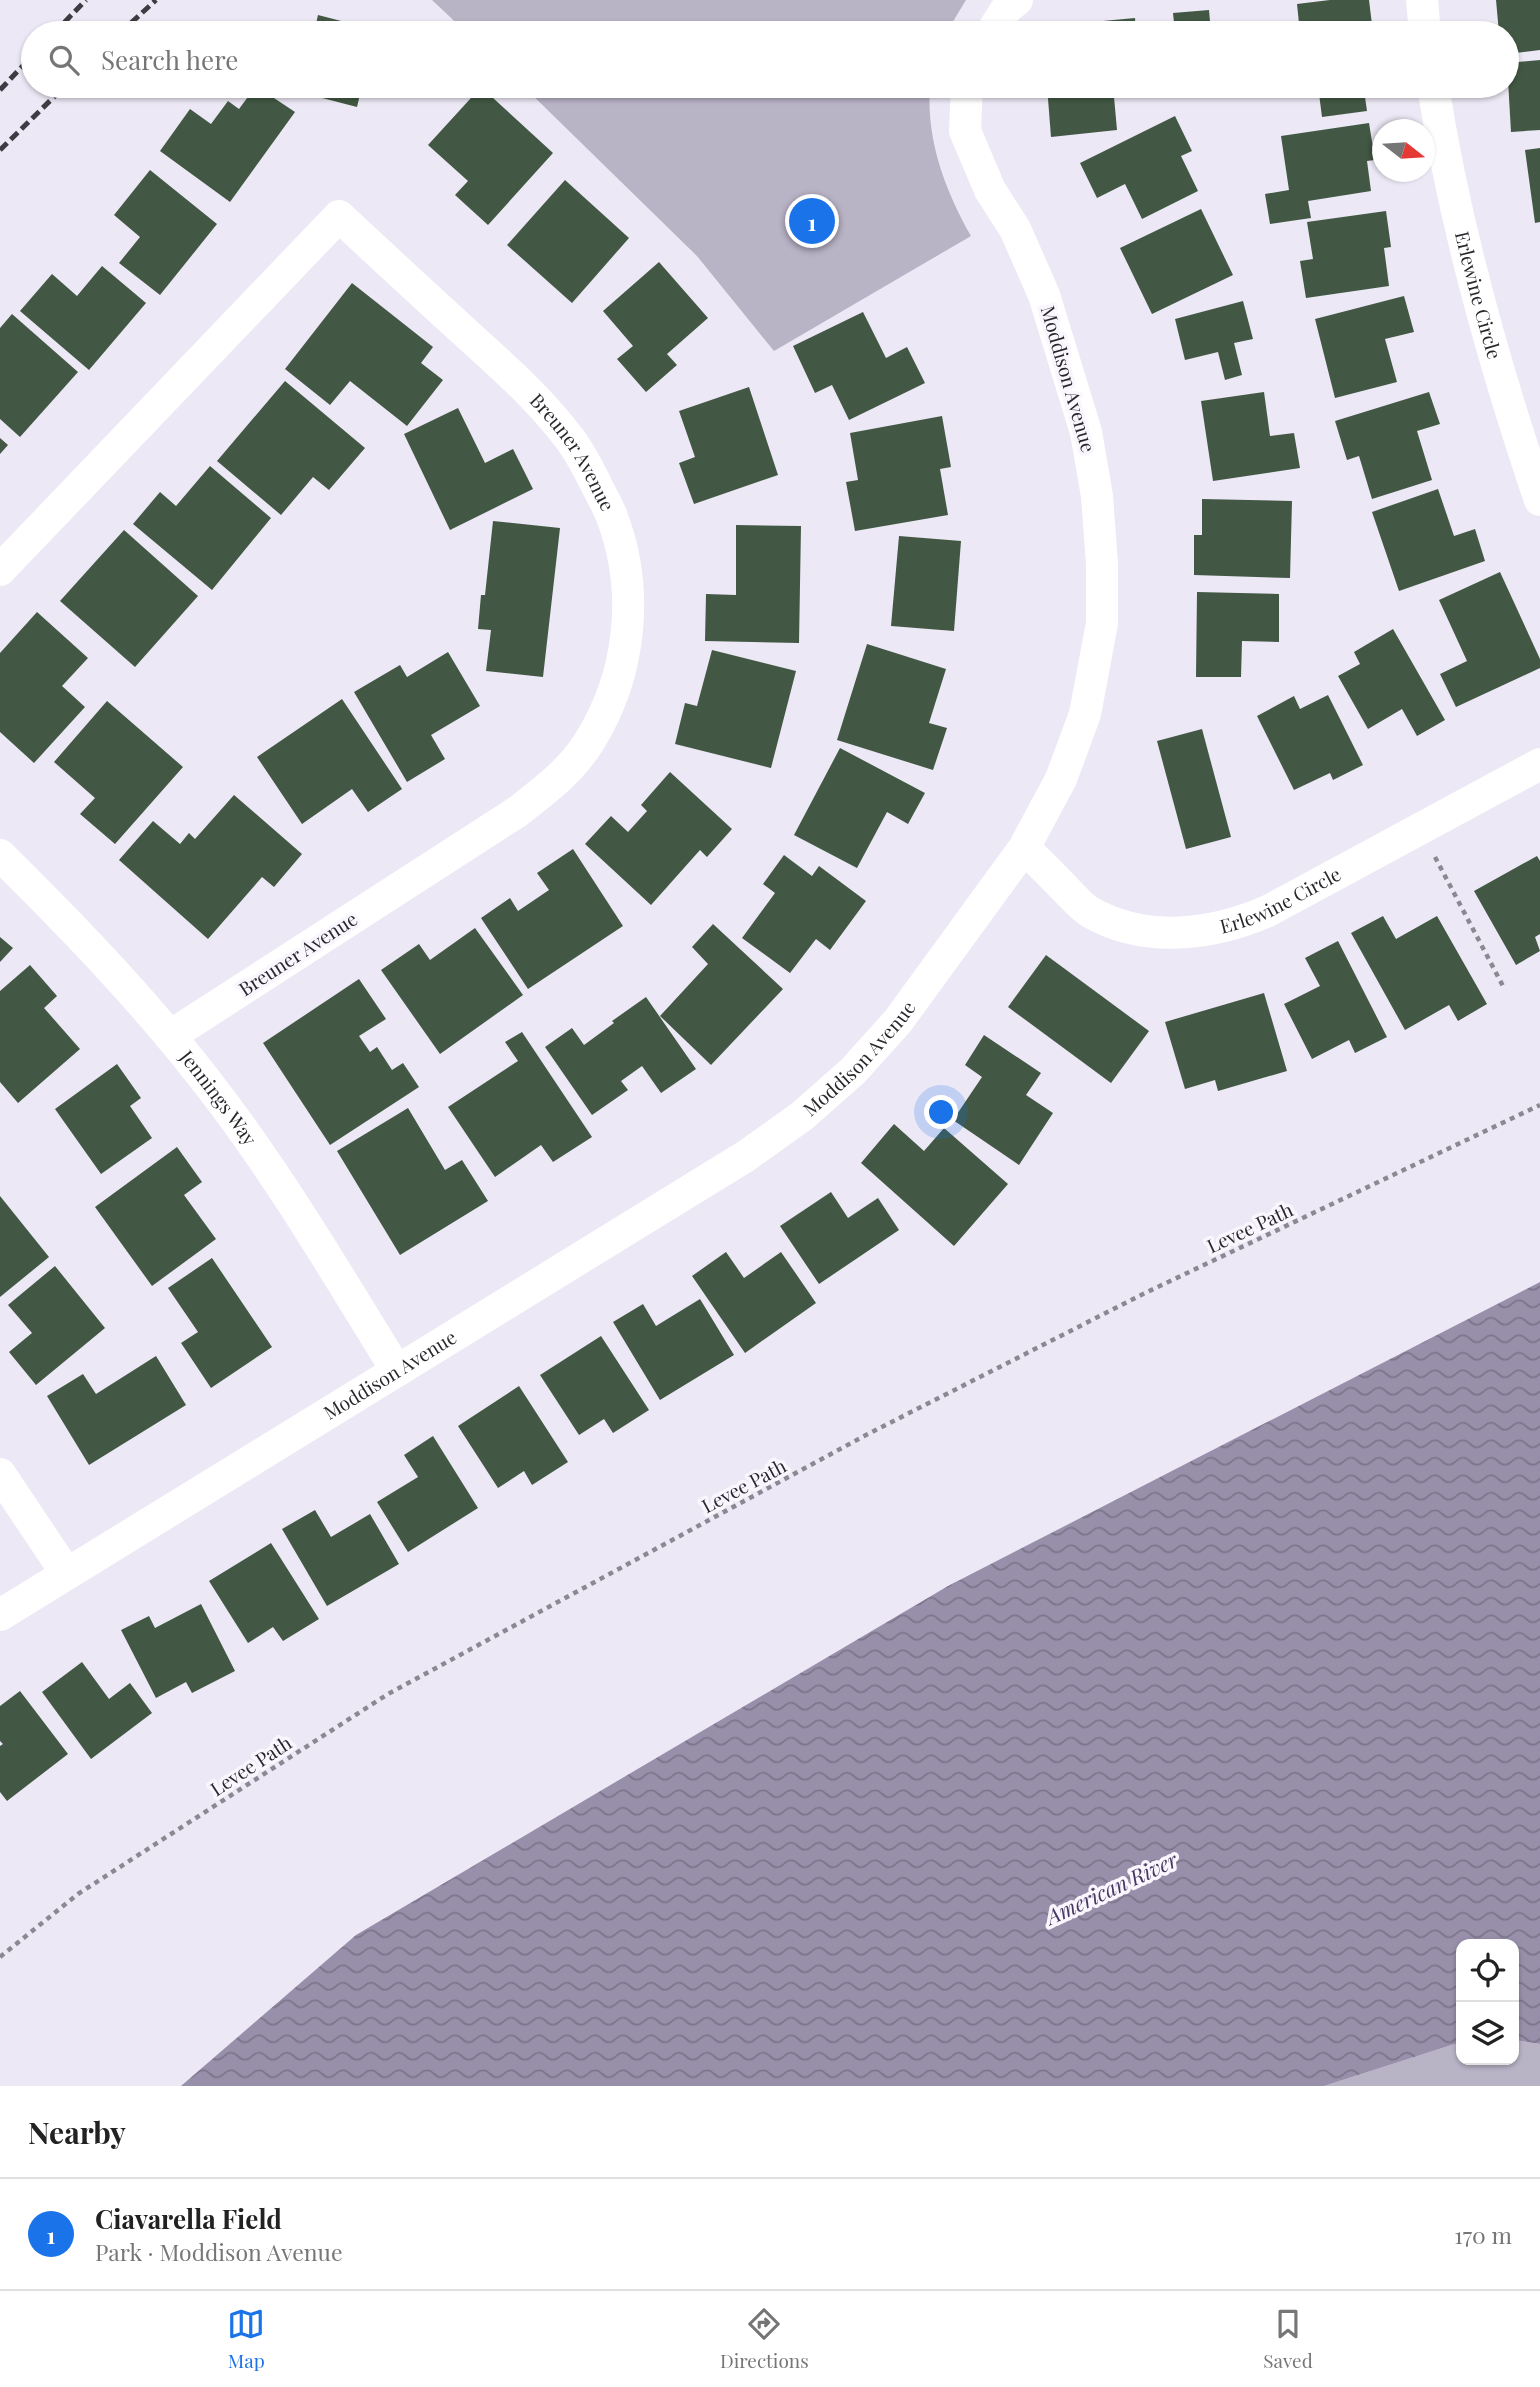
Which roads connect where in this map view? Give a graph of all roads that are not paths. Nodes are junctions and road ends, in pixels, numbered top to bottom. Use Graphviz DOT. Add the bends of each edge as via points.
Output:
graph roads {
  1 [pos="1017,0"];
  2 [pos="1422,0"];
  3 [pos="999,21"];
  4 [pos="1424,21"];
  5 [pos="966,98"];
  6 [pos="1435,98"];
  7 [pos="1540,500"];
  8 [pos="0,570"];
  9 [pos="1540,764"];
  10 [pos="1024,848"];
  11 [pos="0,855"];
  12 [pos="170,1036"];
  13 [pos="397,1371"];
  14 [pos="0,1474"];
  15 [pos="67,1573"];
  16 [pos="0,1615"];
  1 -- 3 [label="street"];
  2 -- 4 [label="street"];
  5 -- 10 [label="street, Moddison Avenue" via="965,131 1044,295 1086,432 1099,523 1102,623 1085,714 1061,779"];
  6 -- 7 [label="street, Erlewine Circle" via="1471,274"];
  8 -- 12 [label="street, Breuner Avenue" via="339,216 531,393 570,439 612,517 626,570 629,621 613,696 575,761 517,812"];
  9 -- 10 [label="street, Erlewine Circle" via="1268,911 1218,929 1165,933 1088,912"];
  10 -- 13 [label="street, Moddison Avenue" via="898,1021 853,1071 802,1116 746,1156"];
  11 -- 12 [label="street, Jennings Way" via="82,936"];
  12 -- 13 [label="street, Jennings Way" via="292,1202"];
  13 -- 15 [label="street, Moddison Avenue"];
  14 -- 15 [label="street"];
  15 -- 16 [label="street, Moddison Avenue"];
}
